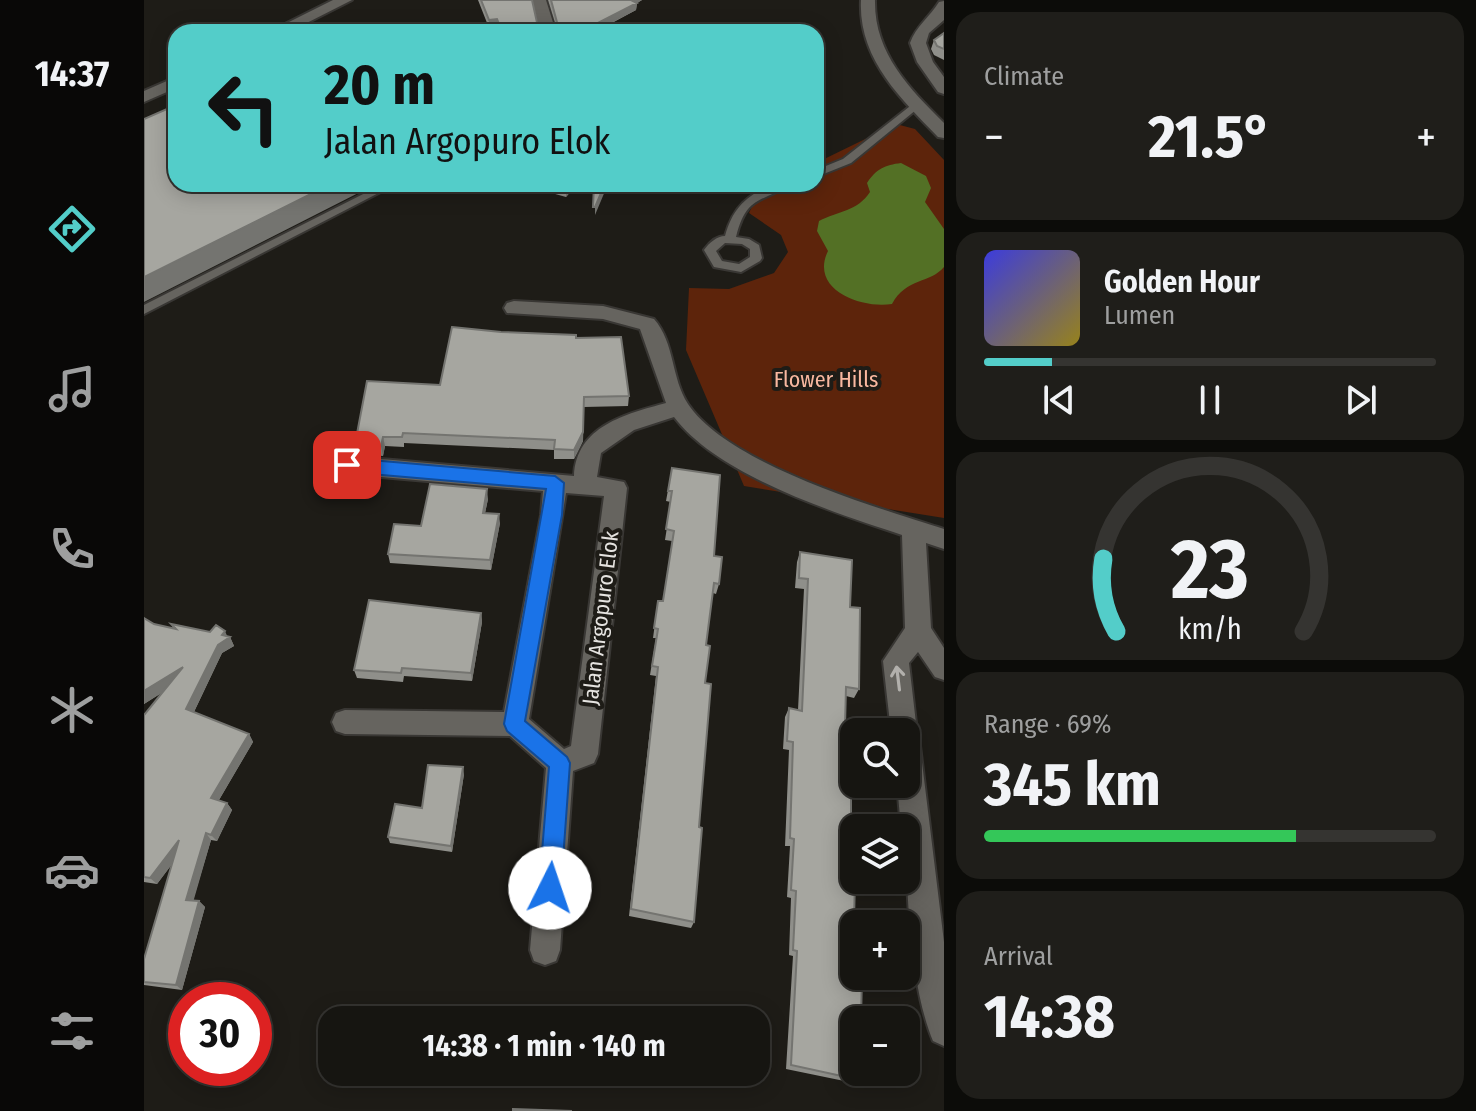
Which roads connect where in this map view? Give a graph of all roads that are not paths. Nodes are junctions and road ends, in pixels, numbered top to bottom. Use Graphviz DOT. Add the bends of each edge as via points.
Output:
graph roads {
  1 [pos="345,0"];
  2 [pos="539,0"];
  3 [pos="868,0"];
  4 [pos="942,14"];
  5 [pos="294,24"];
  6 [pos="546,24"];
  7 [pos="168,86"];
  8 [pos="944,89"];
  9 [pos="144,97"];
  10 [pos="917,105"];
  11 [pos="944,133"];
  12 [pos="824,171"];
  13 [pos="375,192"];
  14 [pos="764,192"];
  15 [pos="730,238"];
  16 [pos="514,308"];
  17 [pos="144,310"];
  18 [pos="679,408"];
  19 [pos="347,465"];
  20 [pos="555,483"];
  21 [pos="585,485"];
  22 [pos="914,530"];
  23 [pos="944,539"];
  24 [pos="918,631"];
  25 [pos="944,669"];
  26 [pos="902,718"];
  27 [pos="345,722"];
  28 [pos="515,724"];
  29 [pos="560,763"];
  30 [pos="912,798"];
  31 [pos="545,950"];
  32 [pos="944,1030"];
  1 -- 5 [label="street"];
  2 -- 6 [label="street"];
  3 -- 10 [label="street" via="865,19 872,43"];
  4 -- 8 [label="street" via="922,31 918,47"];
  7 -- 9 [label="street"];
  10 -- 11 [label="street"];
  10 -- 12 [label="lane" via="847,161"];
  13 -- 17 [label="lane"];
  14 -- 15 [label="lane" via="738,209"];
  16 -- 18 [label="street" via="628,316 649,325"];
  18 -- 21 [label="street" via="633,420 599,443 588,456"];
  18 -- 22 [label="street" via="719,446 755,469"];
  19 -- 20 [label="street, Jalan Argopuro Elok"];
  20 -- 21 [label="street, Jalan Argopuro Elok"];
  20 -- 28 [label="street"];
  21 -- 29 [label="street, Jalan Argopuro Elok" via="616,488 584,754"];
  22 -- 23 [label="street"];
  22 -- 24 [label="street"];
  24 -- 25 [label="street"];
  26 -- 24 [label="street, one-way" via="896,661"];
  27 -- 28 [label="street"];
  28 -- 29 [label="street"];
  29 -- 31 [label="street"];
  30 -- 32 [label="street" via="937,1013"];
}
